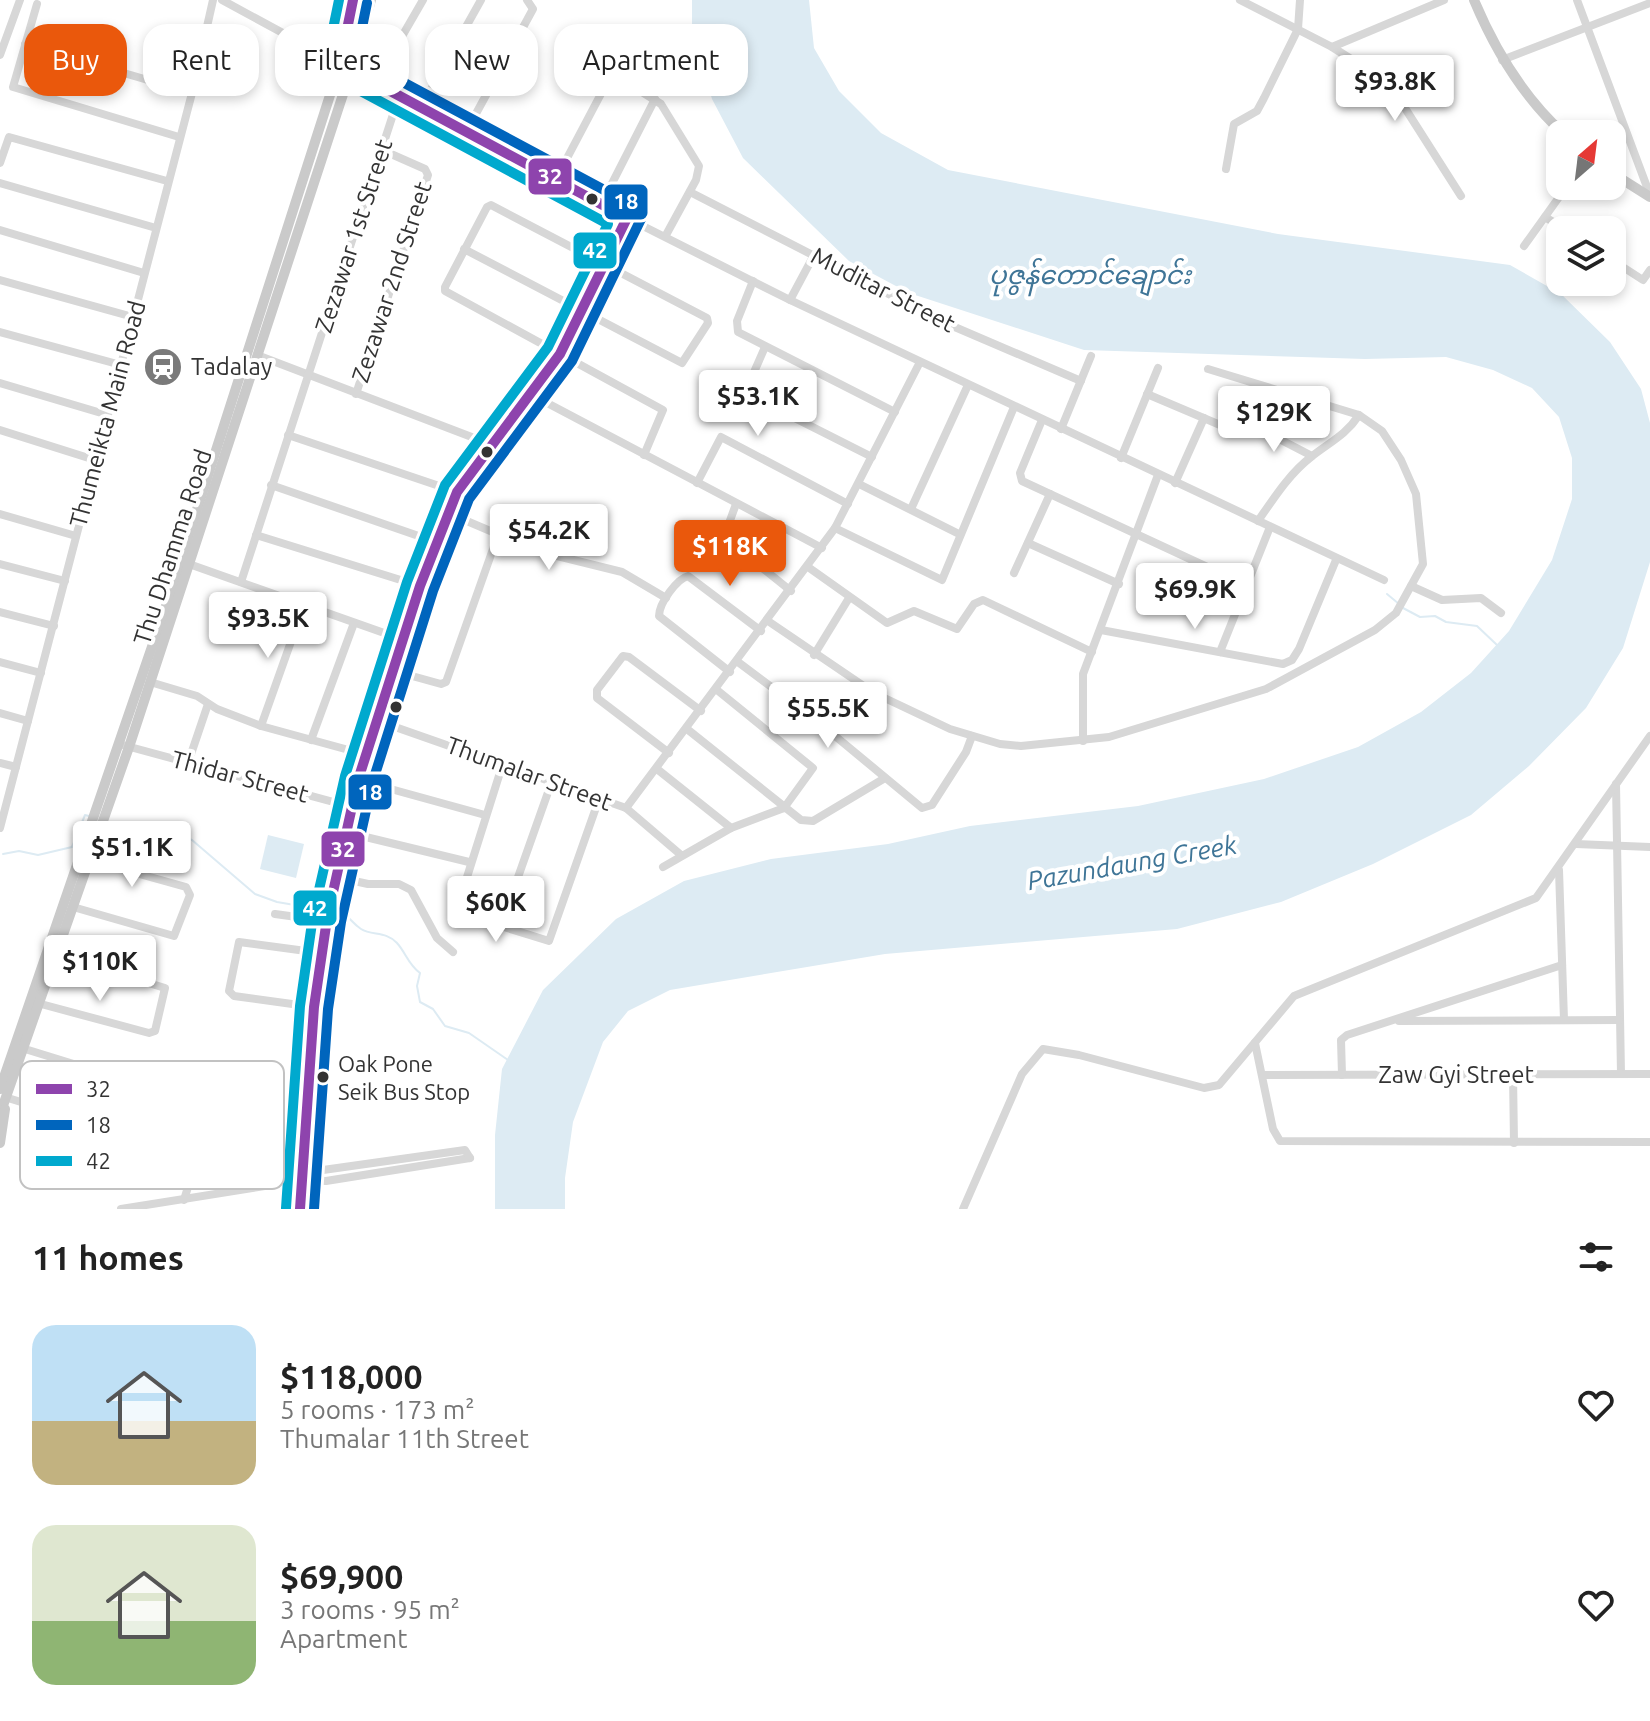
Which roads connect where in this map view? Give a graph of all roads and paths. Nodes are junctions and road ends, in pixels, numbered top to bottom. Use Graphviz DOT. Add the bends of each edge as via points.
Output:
graph roads {
  1 [pos="20,0"];
  2 [pos="213,0"];
  3 [pos="222,0"];
  4 [pos="353,0"];
  5 [pos="371,0"];
  6 [pos="423,0"];
  7 [pos="481,0"];
  8 [pos="527,0"];
  9 [pos="1240,0"];
  10 [pos="1300,0"];
  11 [pos="1444,0"];
  12 [pos="1474,0"];
  13 [pos="1577,0"];
  14 [pos="1650,3"];
  15 [pos="37,4"];
  16 [pos="31,24"];
  17 [pos="208,24"];
  18 [pos="348,24"];
  19 [pos="364,24"];
  20 [pos="409,24"];
  21 [pos="1588,27"];
  22 [pos="275,29"];
  23 [pos="1298,29"];
  24 [pos="1332,47"];
  25 [pos="24,48"];
  26 [pos="1,50"];
  27 [pos="1502,60"];
  28 [pos="24,90"];
  29 [pos="43,96"];
  30 [pos="191,96"];
  31 [pos="330,96"];
  32 [pos="342,96"];
  33 [pos="399,96"];
  34 [pos="655,99"];
  35 [pos="421,107"];
  36 [pos="1550,120"];
  37 [pos="466,132"];
  38 [pos="179,137"];
  39 [pos="382,150"];
  40 [pos="0,163"];
  41 [pos="1226,169"];
  42 [pos="556,179"];
  43 [pos="167,181"];
  44 [pos="1626,181"];
  45 [pos="0,183"];
  46 [pos="690,192"];
  47 [pos="1461,196"];
  48 [pos="1650,196"];
  49 [pos="1557,200"];
  50 [pos="602,203"];
  51 [pos="1545,217"];
  52 [pos="626,223"];
  53 [pos="156,228"];
  54 [pos="0,230"];
  55 [pos="666,235"];
  56 [pos="1524,246"];
  57 [pos="464,249"];
  58 [pos="814,255"];
  59 [pos="606,266"];
  60 [pos="1626,269"];
  61 [pos="1650,270"];
  62 [pos="144,273"];
  63 [pos="0,280"];
  64 [pos="753,281"];
  65 [pos="790,300"];
  66 [pos="583,310"];
  67 [pos="133,317"];
  68 [pos="0,332"];
  69 [pos="765,347"];
  70 [pos="560,354"];
  71 [pos="257,355"];
  72 [pos="1091,356"];
  73 [pos="920,362"];
  74 [pos="121,365"];
  75 [pos="1158,368"];
  76 [pos="1208,369"];
  77 [pos="309,375"];
  78 [pos="1081,381"];
  79 [pos="0,383"];
  80 [pos="968,385"];
  81 [pos="356,394"];
  82 [pos="1147,394"];
  83 [pos="532,395"];
  84 [pos="1014,407"];
  85 [pos="895,412"];
  86 [pos="108,415"];
  87 [pos="1359,415"];
  88 [pos="1204,418"];
  89 [pos="1042,420"];
  90 [pos="1061,429"];
  91 [pos="0,430"];
  92 [pos="288,435"];
  93 [pos="490,444"];
  94 [pos="644,455"];
  95 [pos="1312,456"];
  96 [pos="872,457"];
  97 [pos="1121,458"];
  98 [pos="95,460"];
  99 [pos="1158,475"];
  100 [pos="697,483"];
  101 [pos="1175,483"];
  102 [pos="859,484"];
  103 [pos="271,485"];
  104 [pos="457,492"];
  105 [pos="1050,494"];
  106 [pos="736,504"];
  107 [pos="848,504"];
  108 [pos="911,509"];
  109 [pos="448,513"];
  110 [pos="0,514"];
  111 [pos="1258,521"];
  112 [pos="1270,527"];
  113 [pos="835,528"];
  114 [pos="499,532"];
  115 [pos="959,534"];
  116 [pos="1137,534"];
  117 [pos="256,535"];
  118 [pos="76,536"];
  119 [pos="436,542"];
  120 [pos="1028,543"];
  121 [pos="822,548"];
  122 [pos="1336,560"];
  123 [pos="0,564"];
  124 [pos="189,564"];
  125 [pos="808,567"];
  126 [pos="1014,573"];
  127 [pos="1384,580"];
  128 [pos="65,581"];
  129 [pos="241,582"];
  130 [pos="1119,584"];
  131 [pos="1246,585"];
  132 [pos="420,586"];
  133 [pos="1411,586"];
  134 [pos="791,591"];
  135 [pos="666,598"];
  136 [pos="849,598"];
  137 [pos="304,605"];
  138 [pos="0,612"];
  139 [pos="1501,613"];
  140 [pos="768,621"];
  141 [pos="354,623"];
  142 [pos="54,626"];
  143 [pos="1101,630"];
  144 [pos="761,631"];
  145 [pos="404,640"];
  146 [pos="158,643"];
  147 [pos="1092,652"];
  148 [pos="1220,652"];
  149 [pos="814,655"];
  150 [pos="0,662"];
  151 [pos="738,662"];
  152 [pos="394,671"];
  153 [pos="730,672"];
  154 [pos="41,673"];
  155 [pos="150,682"];
  156 [pos="717,690"];
  157 [pos="208,704"];
  158 [pos="701,711"];
  159 [pos="0,713"];
  160 [pos="28,721"];
  161 [pos="378,721"];
  162 [pos="261,726"];
  163 [pos="687,729"];
  164 [pos="972,736"];
  165 [pos="1650,736"];
  166 [pos="311,740"];
  167 [pos="1083,741"];
  168 [pos="124,745"];
  169 [pos="669,753"];
  170 [pos="367,755"];
  171 [pos="0,763"];
  172 [pos="188,763"];
  173 [pos="503,763"];
  174 [pos="16,767"];
  175 [pos="657,769"];
  176 [pos="885,778"];
  177 [pos="358,780"];
  178 [pos="552,781"];
  179 [pos="1616,784"];
  180 [pos="599,799"];
  181 [pos="352,807"];
  182 [pos="626,808"];
  183 [pos="784,808"];
  184 [pos="2,811"];
  185 [pos="485,815"];
  186 [pos="0,828"];
  187 [pos="731,828"];
  188 [pos="345,832"];
  189 [pos="1576,844"];
  190 [pos="1617,847"];
  191 [pos="1650,847"];
  192 [pos="681,855"];
  193 [pos="89,860"];
  194 [pos="469,862"];
  195 [pos="663,867"];
  196 [pos="1559,869"];
  197 [pos="336,877"];
  198 [pos="73,907"];
  199 [pos="275,914"];
  200 [pos="326,920"];
  201 [pos="500,928"];
  202 [pos="453,952"];
  203 [pos="321,953"];
  204 [pos="57,955"];
  205 [pos="1562,965"];
  206 [pos="41,1004"];
  207 [pos="314,1007"];
  208 [pos="1564,1020"];
  209 [pos="1619,1020"];
  210 [pos="1389,1021"];
  211 [pos="1255,1043"];
  212 [pos="25,1049"];
  213 [pos="62,1061"];
  214 [pos="1513,1074"];
  215 [pos="1621,1074"];
  216 [pos="1650,1074"];
  217 [pos="1263,1075"];
  218 [pos="1342,1075"];
  219 [pos="5,1097"];
  220 [pos="0,1114"];
  221 [pos="1650,1142"];
  222 [pos="0,1143"];
  223 [pos="1514,1143"];
  224 [pos="360,1165"];
  225 [pos="362,1175"];
  226 [pos="303,1180"];
  227 [pos="284,1183"];
  228 [pos="187,1189"];
  229 [pos="249,1189"];
  230 [pos="184,1200"];
  231 [pos="121,1209"];
  232 [pos="300,1209"];
  233 [pos="963,1209"];
  1 -- 26 [label="street"];
  2 -- 17 [label="street, Thumeikta Main Road"];
  3 -- 22 [label="street"];
  4 -- 18 [label="main road, Thu Dhamma Road"];
  5 -- 19 [label="main road, Thu Dhamma Road"];
  6 -- 20 [label="street"];
  7 -- 35 [label="street"];
  8 -- 37 [label="street" via="533,9"];
  9 -- 23 [label="street"];
  10 -- 23 [label="street"];
  11 -- 24 [label="street"];
  12 -- 27 [label="main road"];
  13 -- 21 [label="street"];
  14 -- 21 [label="street"];
  15 -- 16 [label="street"];
  21 -- 27 [label="street"];
  21 -- 48 [label="street"];
  23 -- 24 [label="street"];
  23 -- 41 [label="street" via="1257,111 1234,124"];
  24 -- 47 [label="street" via="1389,83"];
  25 -- 28 [label="street" via="13,87"];
  27 -- 36 [label="main road"];
  29 -- 38 [label="street"];
  30 -- 38 [label="street, Thumeikta Main Road"];
  31 -- 146 [label="main road, Thu Dhamma Road"];
  32 -- 71 [label="main road, Thu Dhamma Road"];
  33 -- 35 [label="main road"];
  33 -- 39 [label="street, Zezawar 1st Street"];
  34 -- 42 [label="street" via="612,73"];
  34 -- 46 [label="street" via="699,166"];
  34 -- 50 [label="street"];
  35 -- 37 [label="main road"];
  37 -- 42 [label="main road"];
  38 -- 43 [label="street, Thumeikta Main Road"];
  39 -- 77 [label="street, Zezawar 1st Street"];
  39 -- 81 [label="street, Zezawar 2nd Street" via="428,171"];
  40 -- 43 [label="street" via="9,137"];
  42 -- 50 [label="main road"];
  43 -- 53 [label="street, Thumeikta Main Road"];
  44 -- 48 [label="main road"];
  45 -- 53 [label="street"];
  46 -- 55 [label="street"];
  46 -- 58 [label="street, Muditar Street"];
  49 -- 51 [label="street"];
  50 -- 52 [label="main road"];
  51 -- 56 [label="street"];
  52 -- 55 [label="street"];
  52 -- 59 [label="main road"];
  53 -- 62 [label="street, Thumeikta Main Road"];
  54 -- 62 [label="street"];
  55 -- 64 [label="street"];
  57 -- 59 [label="street" via="491,205"];
  57 -- 66 [label="street"];
  57 -- 70 [label="street" via="445,291"];
  58 -- 65 [label="street"];
  58 -- 78 [label="street, Muditar Street" via="943,322"];
  59 -- 66 [label="main road"];
  59 -- 66 [label="street" via="708,320 682,363"];
  60 -- 61 [label="street" via="1643,280"];
  62 -- 67 [label="street, Thumeikta Main Road"];
  63 -- 67 [label="street"];
  64 -- 65 [label="street"];
  64 -- 69 [label="street" via="736,329"];
  65 -- 73 [label="street"];
  66 -- 70 [label="main road"];
  67 -- 74 [label="street, Thumeikta Main Road"];
  68 -- 74 [label="street"];
  69 -- 85 [label="street"];
  69 -- 96 [label="street" via="747,388 749,395"];
  70 -- 83 [label="main road"];
  70 -- 94 [label="street" via="664,411"];
  71 -- 77 [label="street"];
  71 -- 124 [label="main road, Thu Dhamma Road"];
  72 -- 78 [label="street"];
  73 -- 80 [label="street"];
  73 -- 85 [label="street, Thumalar Street"];
  74 -- 86 [label="street, Thumeikta Main Road"];
  75 -- 82 [label="street"];
  76 -- 87 [label="street"];
  77 -- 81 [label="street"];
  77 -- 92 [label="street, Zezawar 1st Street"];
  78 -- 90 [label="street"];
  79 -- 86 [label="street"];
  80 -- 84 [label="street"];
  80 -- 108 [label="street"];
  81 -- 93 [label="street"];
  82 -- 88 [label="street"];
  82 -- 97 [label="street"];
  83 -- 93 [label="main road"];
  83 -- 94 [label="street"];
  84 -- 89 [label="street"];
  84 -- 115 [label="street"];
  85 -- 96 [label="street, Thumalar Street"];
  86 -- 98 [label="street, Thumeikta Main Road"];
  87 -- 95 [label="street" via="1346,434"];
  87 -- 133 [label="street" via="1382,431 1416,494 1423,564"];
  88 -- 95 [label="street" via="1239,433 1260,429"];
  88 -- 101 [label="street"];
  89 -- 90 [label="street"];
  89 -- 105 [label="street" via="1019,477"];
  90 -- 97 [label="street"];
  91 -- 98 [label="street"];
  92 -- 103 [label="street, Zezawar 1st Street"];
  92 -- 104 [label="street"];
  93 -- 104 [label="main road"];
  94 -- 100 [label="street"];
  95 -- 111 [label="street" via="1291,475"];
  96 -- 102 [label="street, Thumalar Street"];
  97 -- 99 [label="street"];
  98 -- 118 [label="street, Thumeikta Main Road"];
  99 -- 101 [label="street"];
  99 -- 116 [label="street"];
  100 -- 106 [label="street"];
  100 -- 107 [label="street" via="721,437"];
  101 -- 111 [label="street"];
  102 -- 107 [label="street, Thumalar Street"];
  102 -- 108 [label="street"];
  103 -- 117 [label="street, Zezawar 1st Street"];
  103 -- 119 [label="street"];
  104 -- 109 [label="main road"];
  105 -- 116 [label="street"];
  105 -- 120 [label="street"];
  106 -- 121 [label="street"];
  106 -- 134 [label="street" via="724,537"];
  107 -- 113 [label="street, Thumalar Street"];
  108 -- 115 [label="street"];
  109 -- 114 [label="street"];
  109 -- 119 [label="main road"];
  110 -- 118 [label="street"];
  111 -- 112 [label="street"];
  112 -- 122 [label="street"];
  112 -- 131 [label="street"];
  113 -- 115 [label="street" via="942,580"];
  113 -- 121 [label="street, Thumalar Street"];
  114 -- 135 [label="street" via="548,555 622,572"];
  114 -- 152 [label="street" via="446,682"];
  116 -- 130 [label="street"];
  116 -- 131 [label="street"];
  117 -- 129 [label="street, Zezawar 1st Street"];
  117 -- 132 [label="street"];
  118 -- 128 [label="street, Thumeikta Main Road"];
  119 -- 132 [label="main road"];
  120 -- 126 [label="street"];
  120 -- 130 [label="street"];
  121 -- 125 [label="street, Thumalar Street"];
  122 -- 127 [label="street"];
  122 -- 148 [label="street" via="1292,660 1283,664"];
  123 -- 128 [label="street"];
  124 -- 129 [label="street"];
  124 -- 146 [label="main road, Thu Dhamma Road"];
  125 -- 134 [label="street, Thumalar Street"];
  125 -- 136 [label="street"];
  128 -- 142 [label="street, Thumeikta Main Road"];
  129 -- 137 [label="street"];
  130 -- 143 [label="street"];
  131 -- 148 [label="street"];
  132 -- 145 [label="main road"];
  133 -- 139 [label="street" via="1442,600 1481,598"];
  133 -- 167 [label="street" via="1401,605 1375,630 1266,689"];
  134 -- 140 [label="street, Thumalar Street"];
  135 -- 144 [label="street" via="684,575"];
  135 -- 153 [label="street" via="659,616"];
  136 -- 147 [label="street" via="887,623 914,611 957,629 974,604 983,600"];
  136 -- 149 [label="street"];
  137 -- 141 [label="street"];
  137 -- 162 [label="street"];
  138 -- 142 [label="street"];
  140 -- 144 [label="street, Thumalar Street"];
  140 -- 149 [label="street"];
  141 -- 145 [label="street"];
  141 -- 166 [label="street"];
  142 -- 154 [label="street, Thumeikta Main Road"];
  143 -- 147 [label="street"];
  143 -- 148 [label="street"];
  144 -- 151 [label="street, Thumalar Street"];
  145 -- 152 [label="main road"];
  146 -- 155 [label="main road, Thu Dhamma Road"];
  146 -- 168 [label="main road, Thu Dhamma Road"];
  147 -- 167 [label="street" via="1082,680"];
  149 -- 164 [label="street" via="874,693"];
  150 -- 154 [label="street"];
  151 -- 153 [label="street, Thumalar Street"];
  151 -- 176 [label="street"];
  152 -- 161 [label="main road"];
  153 -- 156 [label="street, Thumalar Street"];
  154 -- 160 [label="street, Thumeikta Main Road"];
  155 -- 157 [label="street"];
  155 -- 168 [label="main road, Thu Dhamma Road"];
  156 -- 158 [label="street, Thumalar Street"];
  156 -- 183 [label="street" via="813,768"];
  157 -- 162 [label="street"];
  157 -- 172 [label="street"];
  158 -- 163 [label="street, Thumalar Street"];
  158 -- 169 [label="street" via="626,655 597,690 597,698"];
  159 -- 160 [label="street"];
  160 -- 174 [label="street, Thumeikta Main Road"];
  161 -- 170 [label="main road"];
  161 -- 173 [label="street, Thumalar Street"];
  162 -- 166 [label="street"];
  163 -- 169 [label="street, Thumalar Street"];
  163 -- 183 [label="street"];
  164 -- 167 [label="street" via="1021,746"];
  164 -- 176 [label="street" via="927,808"];
  165 -- 179 [label="street"];
  166 -- 170 [label="street"];
  168 -- 172 [label="street, Thidar Street"];
  168 -- 193 [label="main road, Thu Dhamma Road"];
  168 -- 219 [label="main road, Thu Dhamma Road"];
  169 -- 175 [label="street, Thumalar Street"];
  170 -- 177 [label="main road"];
  171 -- 174 [label="street"];
  172 -- 181 [label="street, Thidar Street"];
  173 -- 178 [label="street, Thumalar Street"];
  173 -- 185 [label="street"];
  174 -- 184 [label="street, Thumeikta Main Road"];
  175 -- 182 [label="street, Thumalar Street"];
  175 -- 187 [label="street"];
  176 -- 183 [label="street" via="813,821"];
  177 -- 181 [label="main road"];
  177 -- 185 [label="street"];
  178 -- 180 [label="street, Thumalar Street"];
  178 -- 201 [label="street"];
  179 -- 189 [label="street"];
  179 -- 190 [label="street"];
  180 -- 182 [label="street, Thumalar Street"];
  180 -- 201 [label="street" via="549,941"];
  181 -- 188 [label="main road"];
  182 -- 192 [label="street"];
  183 -- 187 [label="street"];
  184 -- 186 [label="street, Thumeikta Main Road"];
  185 -- 194 [label="street"];
  187 -- 192 [label="street"];
  188 -- 194 [label="street"];
  188 -- 197 [label="main road"];
  189 -- 190 [label="street"];
  189 -- 196 [label="street"];
  190 -- 191 [label="street"];
  190 -- 209 [label="street"];
  192 -- 195 [label="street"];
  193 -- 198 [label="main road, Thu Dhamma Road"];
  193 -- 198 [label="street" via="189,891 174,936"];
  194 -- 201 [label="street" via="454,910"];
  196 -- 205 [label="street"];
  196 -- 211 [label="street" via="1522,907 1294,996"];
  197 -- 200 [label="main road"];
  197 -- 202 [label="street" via="404,885 419,900 437,938"];
  198 -- 204 [label="main road, Thu Dhamma Road"];
  199 -- 200 [label="street"];
  200 -- 203 [label="main road"];
  203 -- 207 [label="main road"];
  203 -- 207 [label="street" via="239,942 230,994"];
  204 -- 206 [label="main road, Thu Dhamma Road"];
  204 -- 206 [label="street" via="165,988 167,993 153,1033"];
  205 -- 208 [label="street"];
  205 -- 210 [label="street"];
  206 -- 212 [label="main road, Thu Dhamma Road"];
  207 -- 226 [label="main road"];
  208 -- 209 [label="street"];
  208 -- 210 [label="street"];
  209 -- 215 [label="street"];
  210 -- 218 [label="street" via="1343,1037"];
  211 -- 217 [label="street"];
  211 -- 233 [label="street" via="1232,1073 1212,1087 1048,1048 1018,1082"];
  212 -- 213 [label="street"];
  212 -- 219 [label="main road, Thu Dhamma Road"];
  214 -- 215 [label="street, Zaw Gyi Street"];
  214 -- 218 [label="street, Zaw Gyi Street"];
  214 -- 223 [label="street"];
  215 -- 216 [label="street, Zaw Gyi Street"];
  217 -- 218 [label="street, Zaw Gyi Street"];
  217 -- 223 [label="street" via="1280,1141"];
  219 -- 220 [label="main road, Thu Dhamma Road"];
  219 -- 222 [label="main road, Thu Dhamma Road"];
  221 -- 223 [label="street"];
  224 -- 225 [label="street"];
  224 -- 225 [label="street" via="465,1150 470,1158"];
  224 -- 226 [label="street" via="323,1170"];
  225 -- 226 [label="street"];
  226 -- 227 [label="street"];
  226 -- 232 [label="main road"];
  228 -- 230 [label="street"];
  229 -- 230 [label="street"];
  230 -- 231 [label="street"];
}
